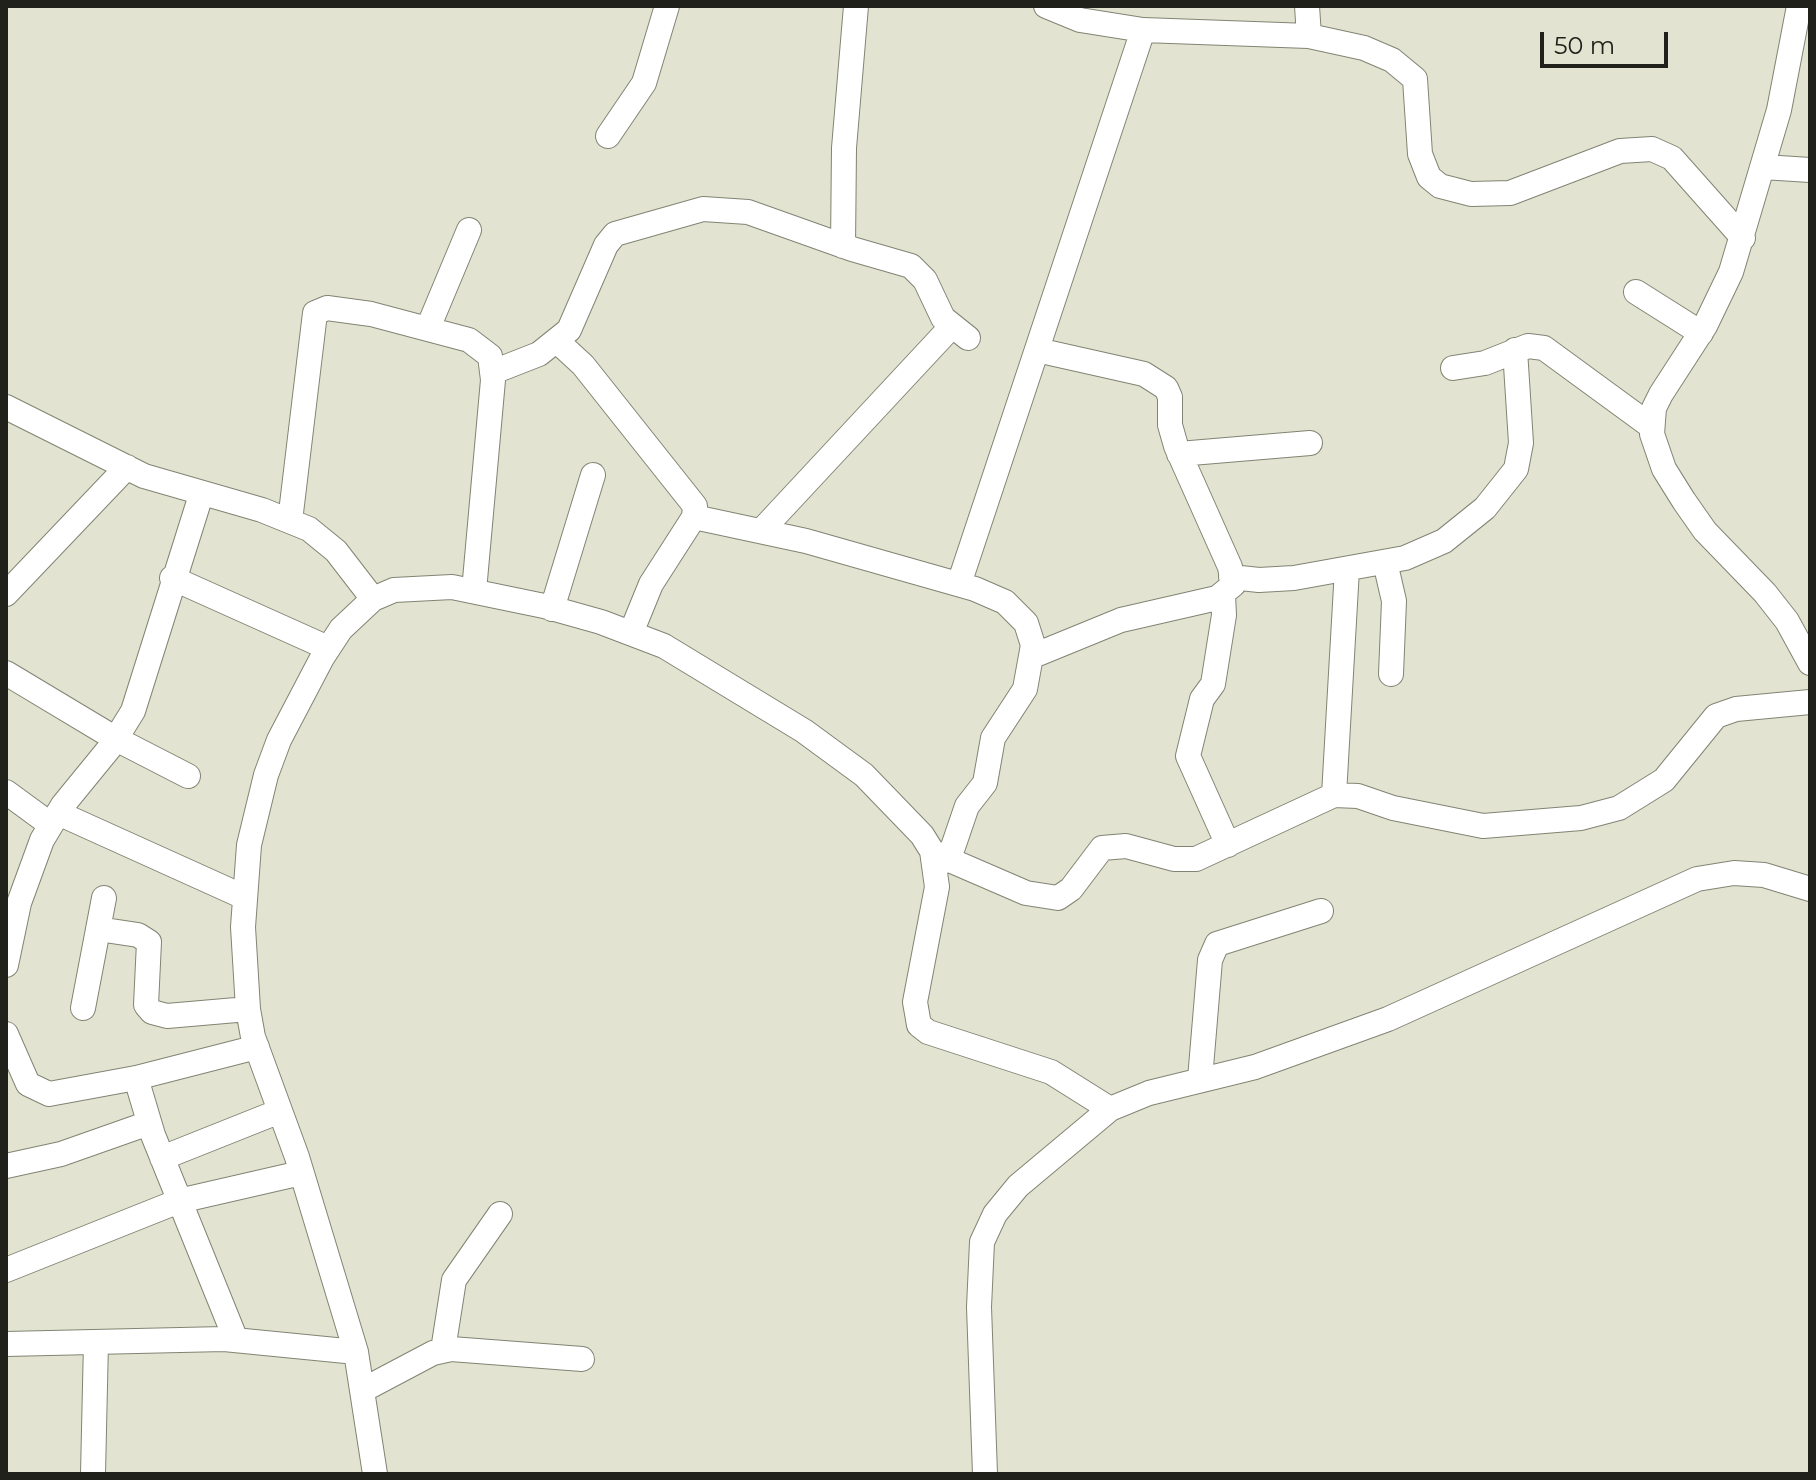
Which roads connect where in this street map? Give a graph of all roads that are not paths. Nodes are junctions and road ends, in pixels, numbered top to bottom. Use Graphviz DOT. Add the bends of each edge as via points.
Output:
graph roads {
  1 [pos="667,6"];
  2 [pos="856,6"];
  3 [pos="1046,6"];
  4 [pos="1307,6"];
  5 [pos="1799,6"];
  6 [pos="1143,30"];
  7 [pos="1309,36"];
  8 [pos="608,136"];
  9 [pos="1763,167"];
  10 [pos="1810,170"];
  11 [pos="469,230"];
  12 [pos="1743,238"];
  13 [pos="843,246"];
  14 [pos="1636,292"];
  15 [pos="428,328"];
  16 [pos="1701,333"];
  17 [pos="558,342"];
  18 [pos="1037,350"];
  19 [pos="1515,350"];
  20 [pos="1453,368"];
  21 [pos="493,372"];
  22 [pos="6,407"];
  23 [pos="1652,427"];
  24 [pos="1310,443"];
  25 [pos="1179,454"];
  26 [pos="127,467"];
  27 [pos="593,475"];
  28 [pos="201,495"];
  29 [pos="694,517"];
  30 [pos="290,521"];
  31 [pos="762,530"];
  32 [pos="1385,562"];
  33 [pos="1347,569"];
  34 [pos="172,578"];
  35 [pos="959,584"];
  36 [pos="1227,586"];
  37 [pos="474,591"];
  38 [pos="6,594"];
  39 [pos="373,599"];
  40 [pos="552,609"];
  41 [pos="631,633"];
  42 [pos="328,648"];
  43 [pos="1033,656"];
  44 [pos="1810,663"];
  45 [pos="6,673"];
  46 [pos="1391,674"];
  47 [pos="1810,702"];
  48 [pos="116,739"];
  49 [pos="188,776"];
  50 [pos="6,792"];
  51 [pos="1334,795"];
  52 [pos="54,819"];
  53 [pos="1228,845"];
  54 [pos="941,863"];
  55 [pos="1810,889"];
  56 [pos="244,897"];
  57 [pos="104,898"];
  58 [pos="1321,911"];
  59 [pos="98,929"];
  60 [pos="6,965"];
  61 [pos="83,1008"];
  62 [pos="248,1009"];
  63 [pos="6,1034"];
  64 [pos="257,1047"];
  65 [pos="136,1078"];
  66 [pos="1200,1079"];
  67 [pos="1110,1109"];
  68 [pos="280,1111"];
  69 [pos="149,1123"];
  70 [pos="162,1158"];
  71 [pos="6,1166"];
  72 [pos="301,1173"];
  73 [pos="179,1201"];
  74 [pos="500,1214"];
  75 [pos="6,1270"];
  76 [pos="236,1340"];
  77 [pos="96,1342"];
  78 [pos="6,1344"];
  79 [pos="443,1350"];
  80 [pos="356,1352"];
  81 [pos="582,1359"];
  82 [pos="363,1390"];
  83 [pos="93,1474"];
  84 [pos="375,1474"];
  85 [pos="985,1474"];
  1 -- 8 [label="street" via="644,83"];
  2 -- 13 [label="street" via="844,148"];
  3 -- 6 [label="street" via="1080,20"];
  4 -- 7 [label="street"];
  5 -- 9 [label="street"];
  6 -- 7 [label="street"];
  6 -- 18 [label="street"];
  7 -- 12 [label="street" via="1364,48 1408,70 1419,93 1423,165 1440,186 1471,194 1510,193 1620,151 1652,149 1672,158"];
  9 -- 10 [label="street"];
  9 -- 12 [label="street"];
  11 -- 15 [label="street"];
  12 -- 16 [label="street"];
  13 -- 17 [label="street" via="733,209 703,209 623,232 606,245 576,316"];
  13 -- 31 [label="street" via="919,272 938,310 960,332"];
  14 -- 16 [label="street"];
  15 -- 21 [label="street" via="479,345 490,356"];
  15 -- 30 [label="street" via="341,309 315,313"];
  16 -- 23 [label="street" via="1661,394"];
  17 -- 21 [label="street"];
  17 -- 29 [label="street" via="583,365 692,501"];
  18 -- 25 [label="street" via="1158,381 1170,397 1170,425"];
  18 -- 35 [label="street"];
  19 -- 20 [label="street" via="1485,363"];
  19 -- 23 [label="street" via="1544,348"];
  19 -- 32 [label="street" via="1521,443 1516,469 1485,508 1444,541"];
  21 -- 37 [label="street"];
  22 -- 26 [label="street"];
  23 -- 44 [label="street" via="1654,447 1684,501 1772,602"];
  24 -- 25 [label="street"];
  25 -- 36 [label="street"];
  26 -- 28 [label="street"];
  26 -- 38 [label="street"];
  27 -- 40 [label="street"];
  28 -- 30 [label="street"];
  28 -- 34 [label="street"];
  29 -- 31 [label="street"];
  29 -- 41 [label="street" via="665,559"];
  30 -- 39 [label="street" via="336,551"];
  31 -- 35 [label="street"];
  32 -- 33 [label="street"];
  32 -- 46 [label="street" via="1394,601"];
  33 -- 36 [label="street"];
  33 -- 51 [label="street"];
  34 -- 42 [label="street"];
  34 -- 48 [label="street" via="141,690"];
  35 -- 43 [label="street" via="992,595 1017,612 1031,633"];
  36 -- 43 [label="street"];
  36 -- 53 [label="street" via="1213,684 1202,699 1188,756"];
  37 -- 39 [label="street" via="420,587"];
  37 -- 40 [label="street"];
  39 -- 42 [label="street"];
  40 -- 41 [label="street"];
  41 -- 54 [label="street" via="742,691 864,775 922,835"];
  42 -- 56 [label="street" via="295,706 266,775 249,845"];
  43 -- 54 [label="street" via="1019,701 990,744 985,783 967,806 953,847"];
  45 -- 48 [label="street"];
  47 -- 51 [label="street" via="1716,716 1664,780 1619,808 1581,818 1483,826"];
  48 -- 49 [label="street"];
  48 -- 52 [label="street"];
  50 -- 52 [label="street"];
  51 -- 53 [label="street"];
  52 -- 56 [label="street"];
  52 -- 60 [label="street" via="19,903"];
  53 -- 54 [label="street" via="1184,860 1126,846 1102,848 1058,898 1026,893"];
  54 -- 67 [label="street" via="915,1002 919,1025 1051,1072"];
  55 -- 66 [label="street" via="1764,875 1697,879 1388,1019 1255,1067"];
  56 -- 62 [label="street"];
  57 -- 59 [label="street"];
  58 -- 66 [label="street" via="1217,944 1210,960"];
  59 -- 61 [label="street"];
  59 -- 62 [label="street" via="138,935 149,942 146,1005 152,1012 167,1016"];
  62 -- 64 [label="street"];
  63 -- 65 [label="street" via="22,1075 41,1093"];
  64 -- 65 [label="street"];
  64 -- 68 [label="street"];
  65 -- 69 [label="street"];
  66 -- 67 [label="street"];
  67 -- 85 [label="street" via="1018,1186 995,1214 982,1242"];
  68 -- 70 [label="street"];
  68 -- 72 [label="street"];
  69 -- 70 [label="street"];
  69 -- 71 [label="street" via="61,1154"];
  70 -- 73 [label="street"];
  72 -- 73 [label="street"];
  72 -- 80 [label="street"];
  73 -- 75 [label="street"];
  73 -- 76 [label="street"];
  74 -- 79 [label="street" via="454,1280"];
  76 -- 77 [label="street"];
  76 -- 80 [label="street"];
  77 -- 78 [label="street"];
  77 -- 83 [label="street"];
  79 -- 81 [label="street"];
  79 -- 82 [label="street"];
  80 -- 82 [label="street"];
  82 -- 84 [label="street"];
}
